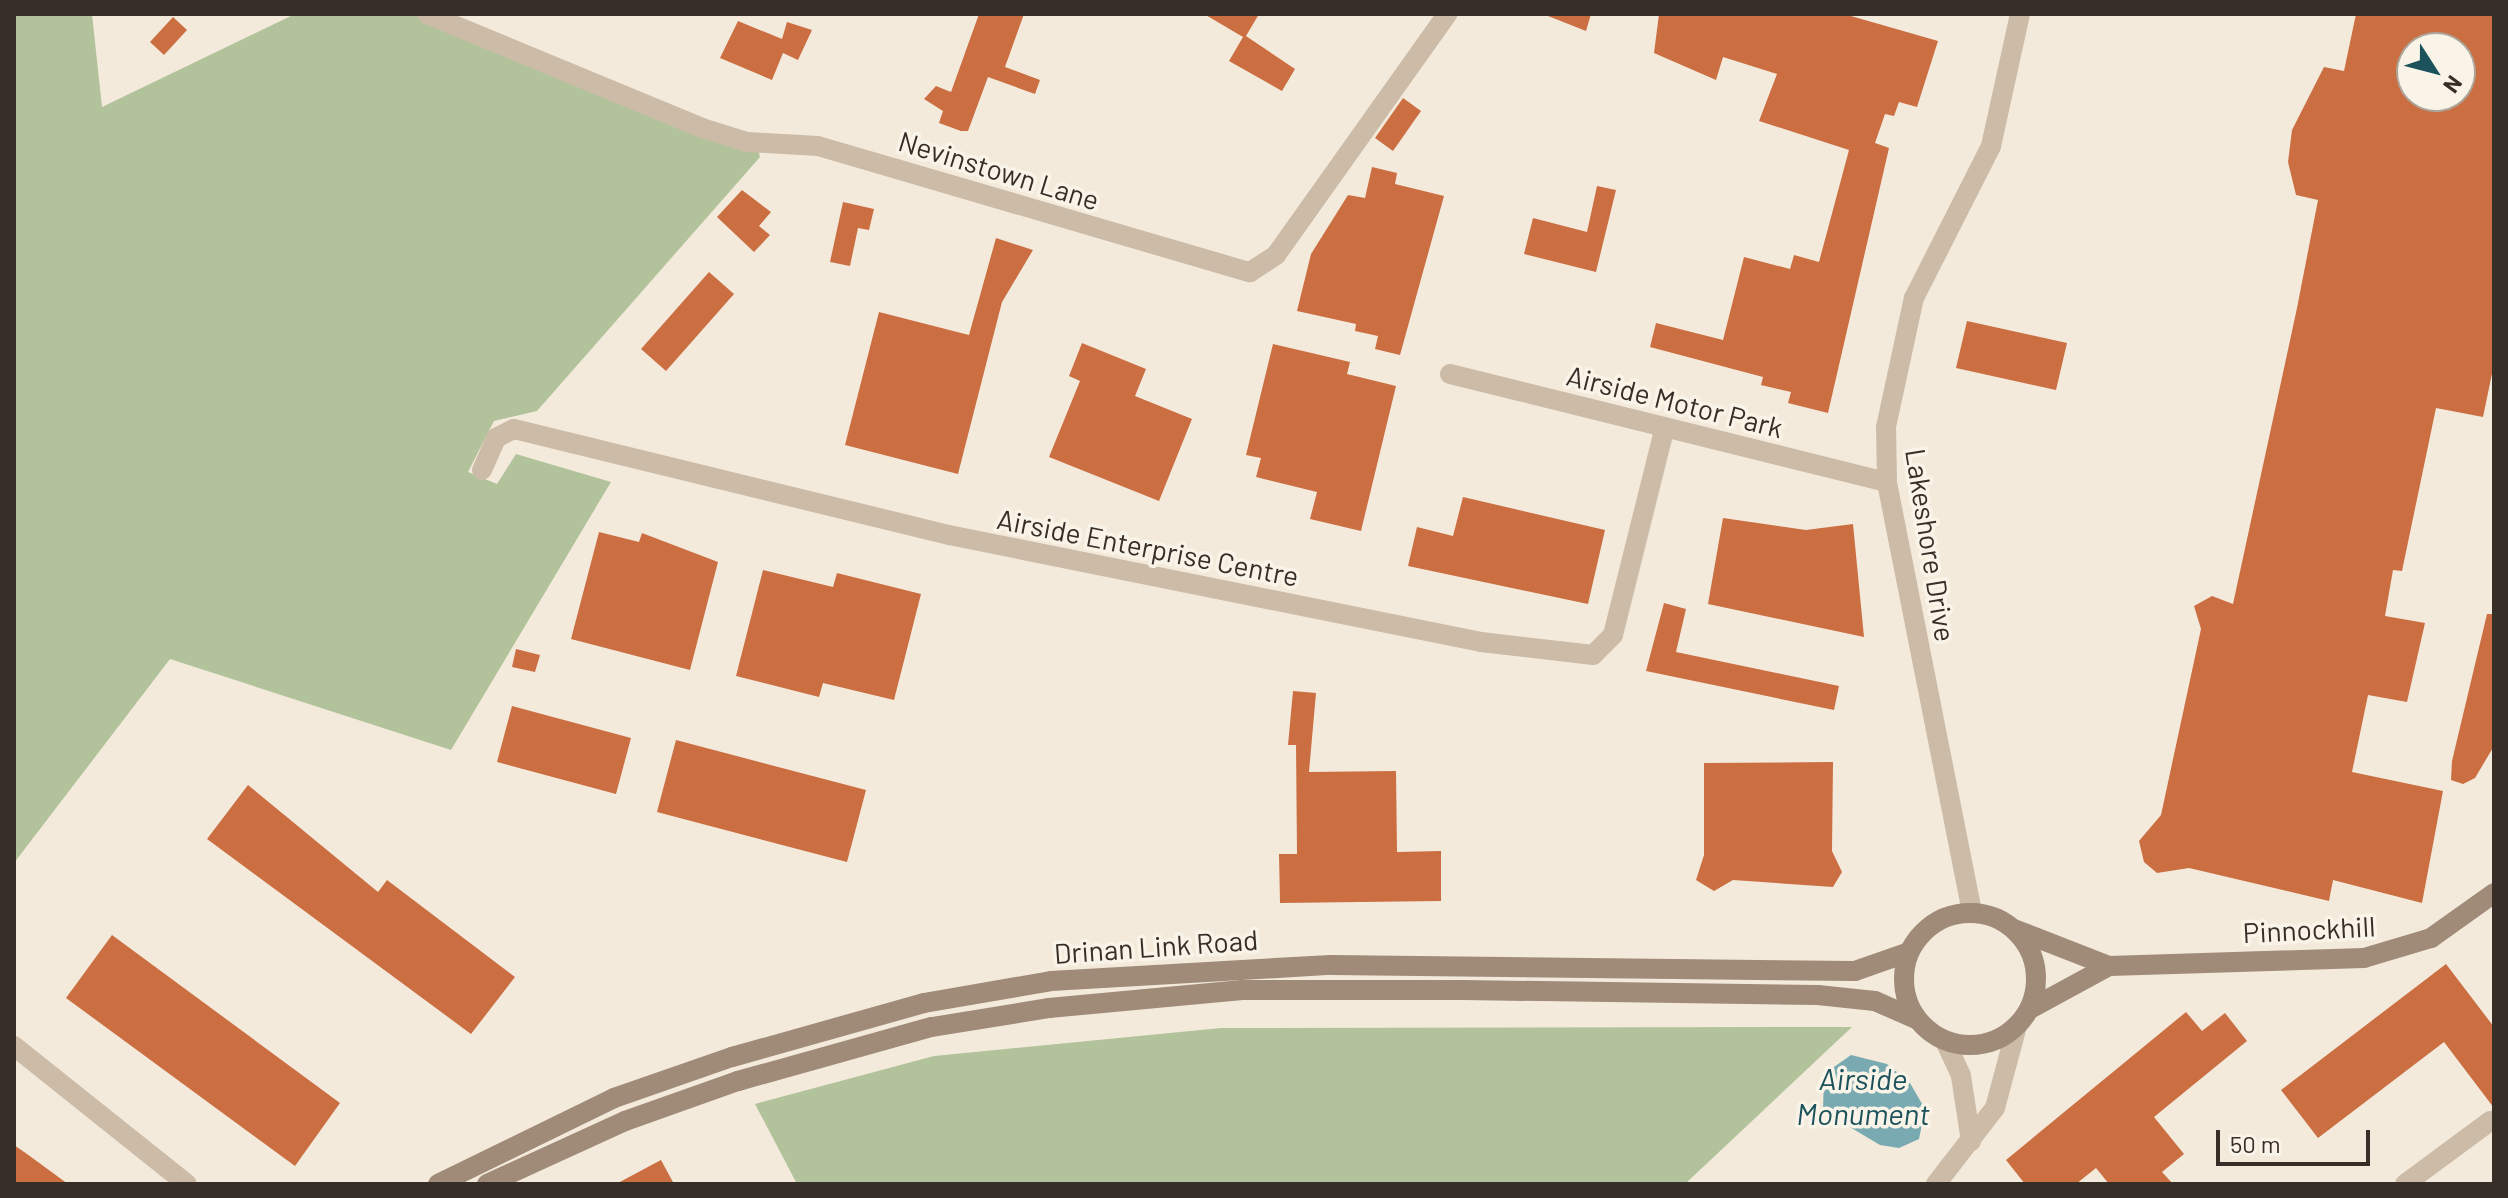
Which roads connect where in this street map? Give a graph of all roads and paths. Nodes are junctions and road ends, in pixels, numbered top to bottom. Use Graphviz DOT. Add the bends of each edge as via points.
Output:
graph roads {
  1 [pos="427,14"];
  2 [pos="1447,14"];
  3 [pos="2020,14"];
  4 [pos="1450,374"];
  5 [pos="1665,427"];
  6 [pos="482,470"];
  7 [pos="1887,482"];
  8 [pos="2494,893"];
  9 [pos="1972,912"];
  10 [pos="2014,929"];
  11 [pos="1909,952"];
  12 [pos="2109,966"];
  13 [pos="2024,1017"];
  14 [pos="1916,1019"];
  15 [pos="1945,1041"];
  16 [pos="14,1046"];
  17 [pos="2490,1121"];
  18 [pos="1971,1141"];
  19 [pos="187,1184"];
  20 [pos="438,1184"];
  21 [pos="487,1184"];
  22 [pos="1936,1184"];
  23 [pos="2405,1184"];
  1 -- 2 [label="street, Nevinstown Lane" via="702,128 747,142 818,146 1250,272 1276,255"];
  3 -- 7 [label="street, Lakeshore Drive" via="1991,146 1914,298 1891,385"];
  4 -- 5 [label="street, Airside Motor Park"];
  5 -- 6 [label="street, Airside Enterprise Centre" via="1613,635 1593,655 1481,642 949,535 514,429 496,438"];
  5 -- 7 [label="street, Airside Motor Park"];
  7 -- 9 [label="street, Lakeshore Drive"];
  8 -- 12 [label="main road, Pinnockhill" via="2452,927 2383,955"];
  9 -- 10 [label="main road"];
  9 -- 11 [label="main road" via="1934,923"];
  10 -- 12 [label="main road, Pinnockhill"];
  10 -- 13 [label="main road" via="2036,968"];
  11 -- 14 [label="main road" via="1904,986"];
  11 -- 20 [label="main road, Drinan Link Road" via="1855,971 1331,965 1051,981 924,1003 732,1057 614,1098"];
  12 -- 13 [label="main road, Pinnockhill"];
  13 -- 15 [label="main road" via="1981,1045"];
  13 -- 18 [label="street" via="2000,1095"];
  14 -- 15 [label="main road"];
  14 -- 21 [label="main road, Drinan Link Road" via="1875,1001 1818,995 1449,990 1242,990 1049,1008 932,1027 738,1081 625,1121"];
  15 -- 18 [label="street" via="1961,1076"];
  16 -- 19 [label="street"];
  17 -- 23 [label="street"];
  18 -- 22 [label="street"];
}
